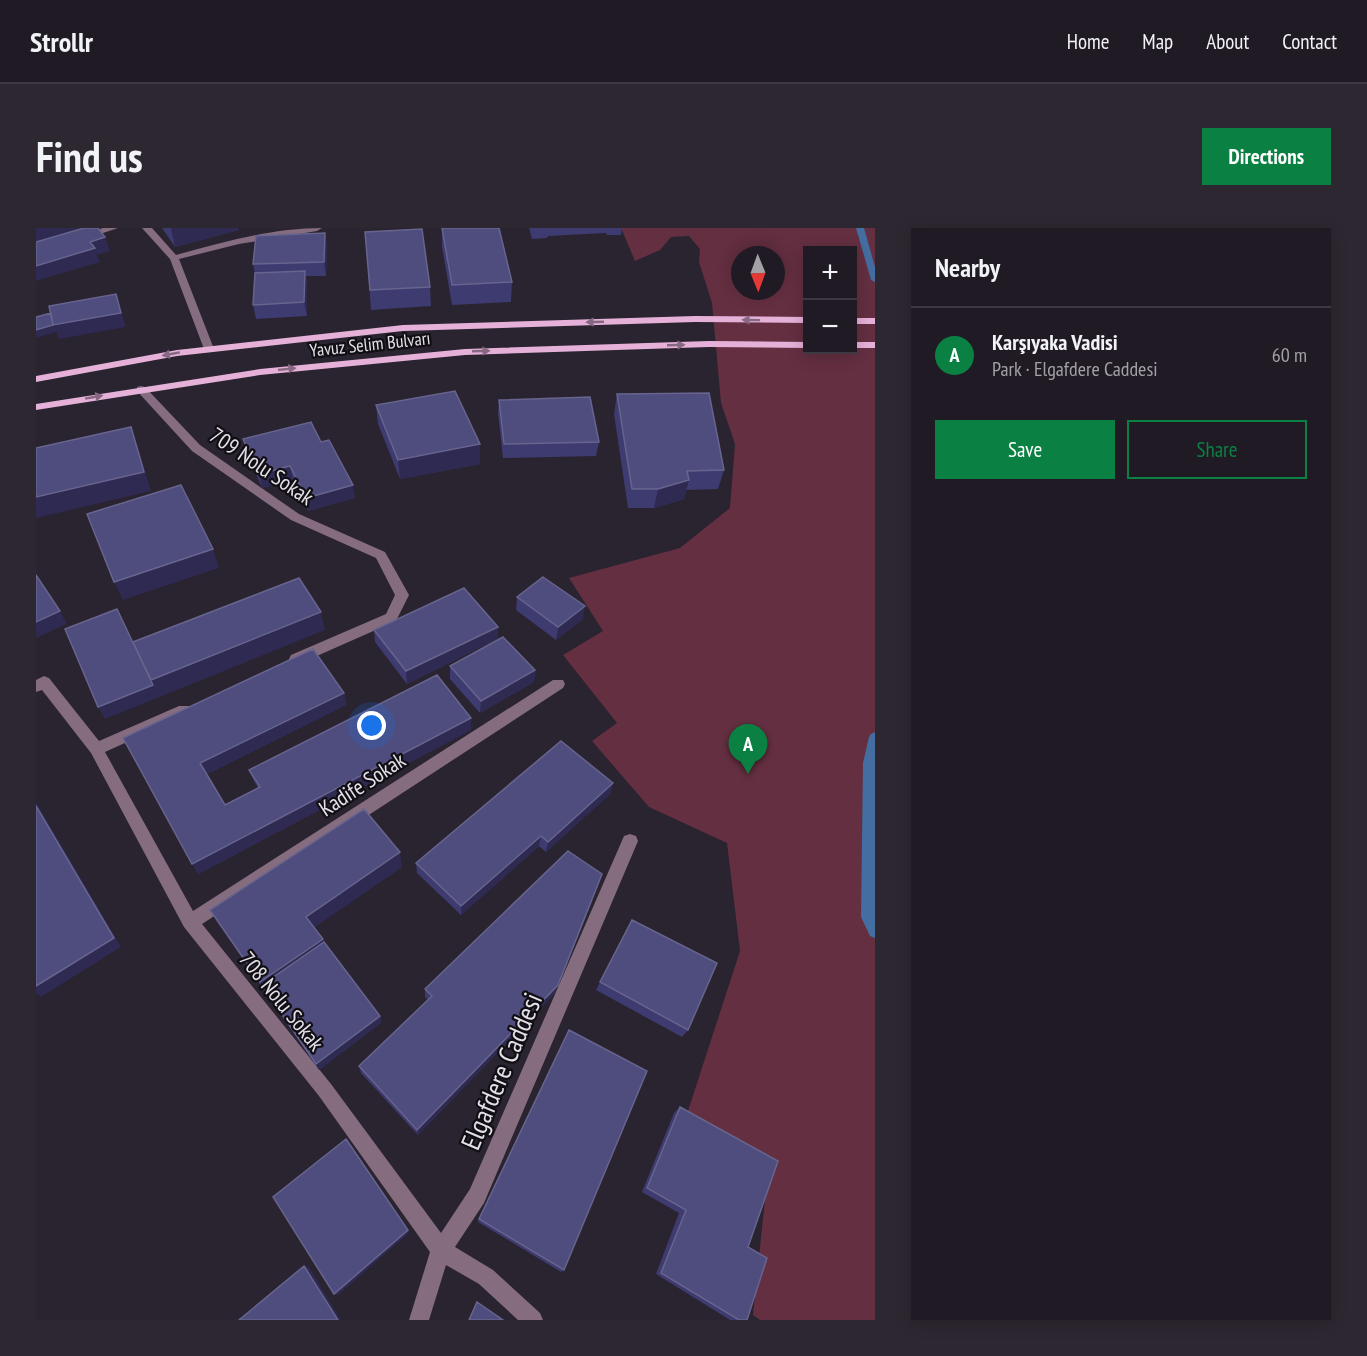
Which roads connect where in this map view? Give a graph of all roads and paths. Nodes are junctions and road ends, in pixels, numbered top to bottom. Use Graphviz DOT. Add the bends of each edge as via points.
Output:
graph roads {
  1 [pos="113,228"];
  2 [pos="147,228"];
  3 [pos="317,228"];
  4 [pos="69,241"];
  5 [pos="174,258"];
  6 [pos="803,320"];
  7 [pos="857,321"];
  8 [pos="875,321"];
  9 [pos="803,345"];
  10 [pos="857,345"];
  11 [pos="875,345"];
  12 [pos="209,349"];
  13 [pos="36,379"];
  14 [pos="141,388"];
  15 [pos="36,406"];
  16 [pos="282,666"];
  17 [pos="558,684"];
  18 [pos="36,686"];
  19 [pos="194,705"];
  20 [pos="96,749"];
  21 [pos="630,841"];
  22 [pos="190,922"];
  23 [pos="441,1250"];
  24 [pos="419,1320"];
  25 [pos="533,1320"];
  1 -- 4 [label="street"];
  2 -- 5 [label="street"];
  3 -- 5 [label="street" via="239,241"];
  5 -- 12 [label="street"];
  6 -- 12 [label="main road, Yavuz Selim Bulvarı, one-way" via="695,319 403,328"];
  7 -- 8 [label="main road"];
  14 -- 9 [label="main road, Yavuz Selim Bulvarı, one-way" via="465,352"];
  10 -- 11 [label="main road"];
  12 -- 13 [label="main road, Yavuz Selim Bulvarı, one-way"];
  15 -- 14 [label="main road, Yavuz Selim Bulvarı, one-way"];
  14 -- 16 [label="street, 709 Nolu Sokak" via="196,448 295,517 381,555 402,595 391,616"];
  17 -- 22 [label="street, Kadife Sokak"];
  18 -- 20 [label="street, 708 Nolu Sokak" via="44,682"];
  19 -- 20 [label="street"];
  20 -- 22 [label="street, 708 Nolu Sokak"];
  21 -- 23 [label="street, Elgafdere Caddesi" via="477,1196"];
  22 -- 23 [label="street, 708 Nolu Sokak" via="325,1090"];
  23 -- 24 [label="street, Elgafdere Caddesi"];
  23 -- 25 [label="street, 708 Nolu Sokak" via="486,1277"];
}
